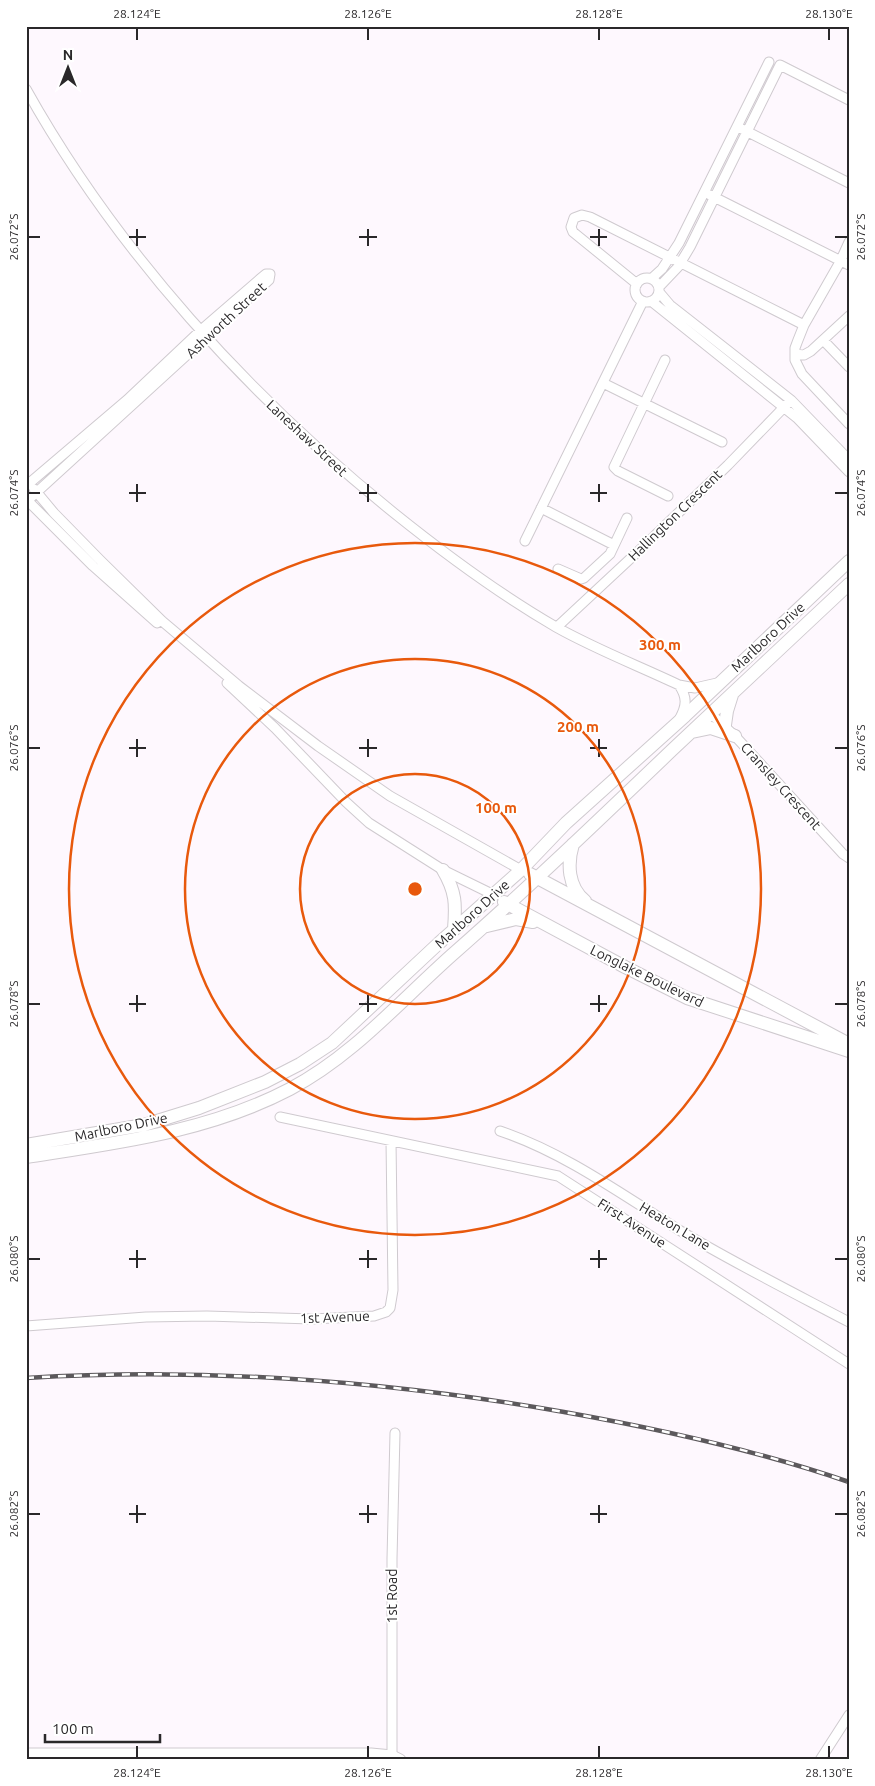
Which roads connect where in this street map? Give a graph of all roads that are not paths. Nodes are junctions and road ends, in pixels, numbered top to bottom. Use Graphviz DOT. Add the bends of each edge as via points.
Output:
graph roads {
  1 [pos="769,62"];
  2 [pos="26,89"];
  3 [pos="849,100"];
  4 [pos="738,127"];
  5 [pos="747,132"];
  6 [pos="849,183"];
  7 [pos="705,193"];
  8 [pos="715,198"];
  9 [pos="849,242"];
  10 [pos="670,258"];
  11 [pos="844,263"];
  12 [pos="680,264"];
  13 [pos="651,278"];
  14 [pos="637,284"];
  15 [pos="659,290"];
  16 [pos="647,301"];
  17 [pos="849,316"];
  18 [pos="804,325"];
  19 [pos="203,334"];
  20 [pos="823,340"];
  21 [pos="795,354"];
  22 [pos="665,360"];
  23 [pos="849,367"];
  24 [pos="603,383"];
  25 [pos="791,400"];
  26 [pos="644,403"];
  27 [pos="784,408"];
  28 [pos="849,424"];
  29 [pos="722,442"];
  30 [pos="849,460"];
  31 [pos="849,472"];
  32 [pos="27,484"];
  33 [pos="36,492"];
  34 [pos="668,496"];
  35 [pos="27,501"];
  36 [pos="541,508"];
  37 [pos="627,518"];
  38 [pos="525,540"];
  39 [pos="614,545"];
  40 [pos="849,561"];
  41 [pos="558,569"];
  42 [pos="849,584"];
  43 [pos="556,627"];
  44 [pos="219,671"];
  45 [pos="718,683"];
  46 [pos="679,685"];
  47 [pos="733,693"];
  48 [pos="711,714"];
  49 [pos="681,719"];
  50 [pos="725,725"];
  51 [pos="692,732"];
  52 [pos="736,736"];
  53 [pos="574,844"];
  54 [pos="849,858"];
  55 [pos="443,870"];
  56 [pos="522,870"];
  57 [pos="537,878"];
  58 [pos="494,895"];
  59 [pos="509,905"];
  60 [pos="596,910"];
  61 [pos="546,924"];
  62 [pos="483,928"];
  63 [pos="454,929"];
  64 [pos="848,1049"];
  65 [pos="280,1117"];
  66 [pos="500,1131"];
  67 [pos="391,1141"];
  68 [pos="26,1145"];
  69 [pos="26,1157"];
  70 [pos="849,1322"];
  71 [pos="26,1326"];
  72 [pos="849,1364"];
  73 [pos="395,1433"];
  74 [pos="849,1714"];
  75 [pos="26,1754"];
  76 [pos="394,1759"];
  77 [pos="820,1760"];
  1 -- 4 [label="street"];
  2 -- 19 [label="street, Laneshaw Street" via="95,197"];
  3 -- 5 [label="street" via="780,65"];
  4 -- 5 [label="street"];
  4 -- 7 [label="street"];
  5 -- 6 [label="street"];
  5 -- 8 [label="street"];
  7 -- 8 [label="street"];
  7 -- 10 [label="street"];
  8 -- 11 [label="street"];
  8 -- 12 [label="street"];
  9 -- 11 [label="street"];
  10 -- 12 [label="street"];
  10 -- 13 [label="street"];
  10 -- 14 [label="street" via="590,218 582,215 574,218 573,232"];
  11 -- 18 [label="street"];
  12 -- 15 [label="street"];
  12 -- 18 [label="street"];
  13 -- 14 [label="street"];
  13 -- 15 [label="street"];
  14 -- 16 [label="street" via="636,292 640,299"];
  15 -- 16 [label="street" via="655,299"];
  15 -- 25 [label="street" via="670,305"];
  16 -- 24 [label="street"];
  16 -- 27 [label="street"];
  17 -- 20 [label="street"];
  18 -- 21 [label="street"];
  19 -- 19 [label="street, Ashworth Street" via="260,278 270,274 269,280"];
  19 -- 32 [label="street, Ashworth Street"];
  19 -- 33 [label="street, Ashworth Street"];
  19 -- 43 [label="street, Laneshaw Street" via="273,407 352,479 460,564"];
  20 -- 21 [label="street" via="804,355"];
  20 -- 23 [label="street"];
  21 -- 28 [label="street" via="802,374"];
  22 -- 26 [label="street"];
  24 -- 26 [label="street"];
  24 -- 36 [label="street"];
  25 -- 27 [label="street, Hallington Crescent"];
  25 -- 30 [label="street"];
  26 -- 29 [label="street"];
  26 -- 34 [label="street" via="614,467"];
  27 -- 31 [label="street"];
  27 -- 43 [label="street, Hallington Crescent" via="645,545"];
  32 -- 33 [label="street"];
  33 -- 35 [label="street, Ashworth Street"];
  33 -- 44 [label="street" via="162,621"];
  35 -- 44 [label="street" via="158,624"];
  36 -- 38 [label="street"];
  36 -- 39 [label="street"];
  37 -- 39 [label="street"];
  39 -- 41 [label="street" via="607,558 581,580"];
  40 -- 45 [label="main road, Marlboro Drive"];
  42 -- 47 [label="main road, Marlboro Drive"];
  43 -- 46 [label="street, Laneshaw Street"];
  44 -- 55 [label="street" via="369,823"];
  44 -- 56 [label="street" via="390,796"];
  45 -- 46 [label="street, Laneshaw Street" via="695,688"];
  45 -- 49 [label="main road, Marlboro Drive"];
  46 -- 49 [label="street" via="686,699"];
  47 -- 48 [label="main road, Marlboro Drive"];
  47 -- 50 [label="main road"];
  48 -- 49 [label="main road" via="697,711"];
  48 -- 50 [label="street, Cransley Crescent"];
  48 -- 51 [label="main road, Marlboro Drive"];
  49 -- 56 [label="main road, Marlboro Drive" via="566,823"];
  50 -- 52 [label="street, Cransley Crescent"];
  51 -- 52 [label="main road" via="711,728"];
  51 -- 53 [label="main road, Marlboro Drive"];
  52 -- 54 [label="street, Cransley Crescent"];
  53 -- 57 [label="main road, Marlboro Drive"];
  53 -- 60 [label="main road" via="570,856 570,877 581,898"];
  55 -- 58 [label="street"];
  55 -- 63 [label="main road" via="456,900"];
  56 -- 57 [label="main road, Longlake Boulevard"];
  56 -- 58 [label="main road, Marlboro Drive"];
  57 -- 59 [label="main road, Marlboro Drive"];
  57 -- 60 [label="main road, Longlake Boulevard"];
  58 -- 59 [label="main road, Longlake Boulevard"];
  58 -- 63 [label="main road, Marlboro Drive"];
  59 -- 61 [label="main road, Longlake Boulevard"];
  59 -- 62 [label="main road, Marlboro Drive"];
  60 -- 64 [label="main road, Longlake Boulevard"];
  61 -- 62 [label="main road" via="516,919"];
  61 -- 64 [label="main road, Longlake Boulevard" via="687,998"];
  62 -- 69 [label="main road, Marlboro Drive" via="359,1042 291,1088 228,1116 180,1130"];
  63 -- 68 [label="main road, Marlboro Drive" via="332,1043 265,1082 152,1123"];
  65 -- 67 [label="street"];
  66 -- 70 [label="street, Heaton Lane" via="527,1140 575,1165 706,1246"];
  67 -- 71 [label="street, 1st Avenue" via="394,1290 386,1312 374,1316 312,1319 154,1317"];
  67 -- 72 [label="street, First Avenue" via="564,1179"];
  73 -- 76 [label="street, 1st Road"];
  74 -- 77 [label="street"];
  75 -- 76 [label="street" via="370,1754"];
}
